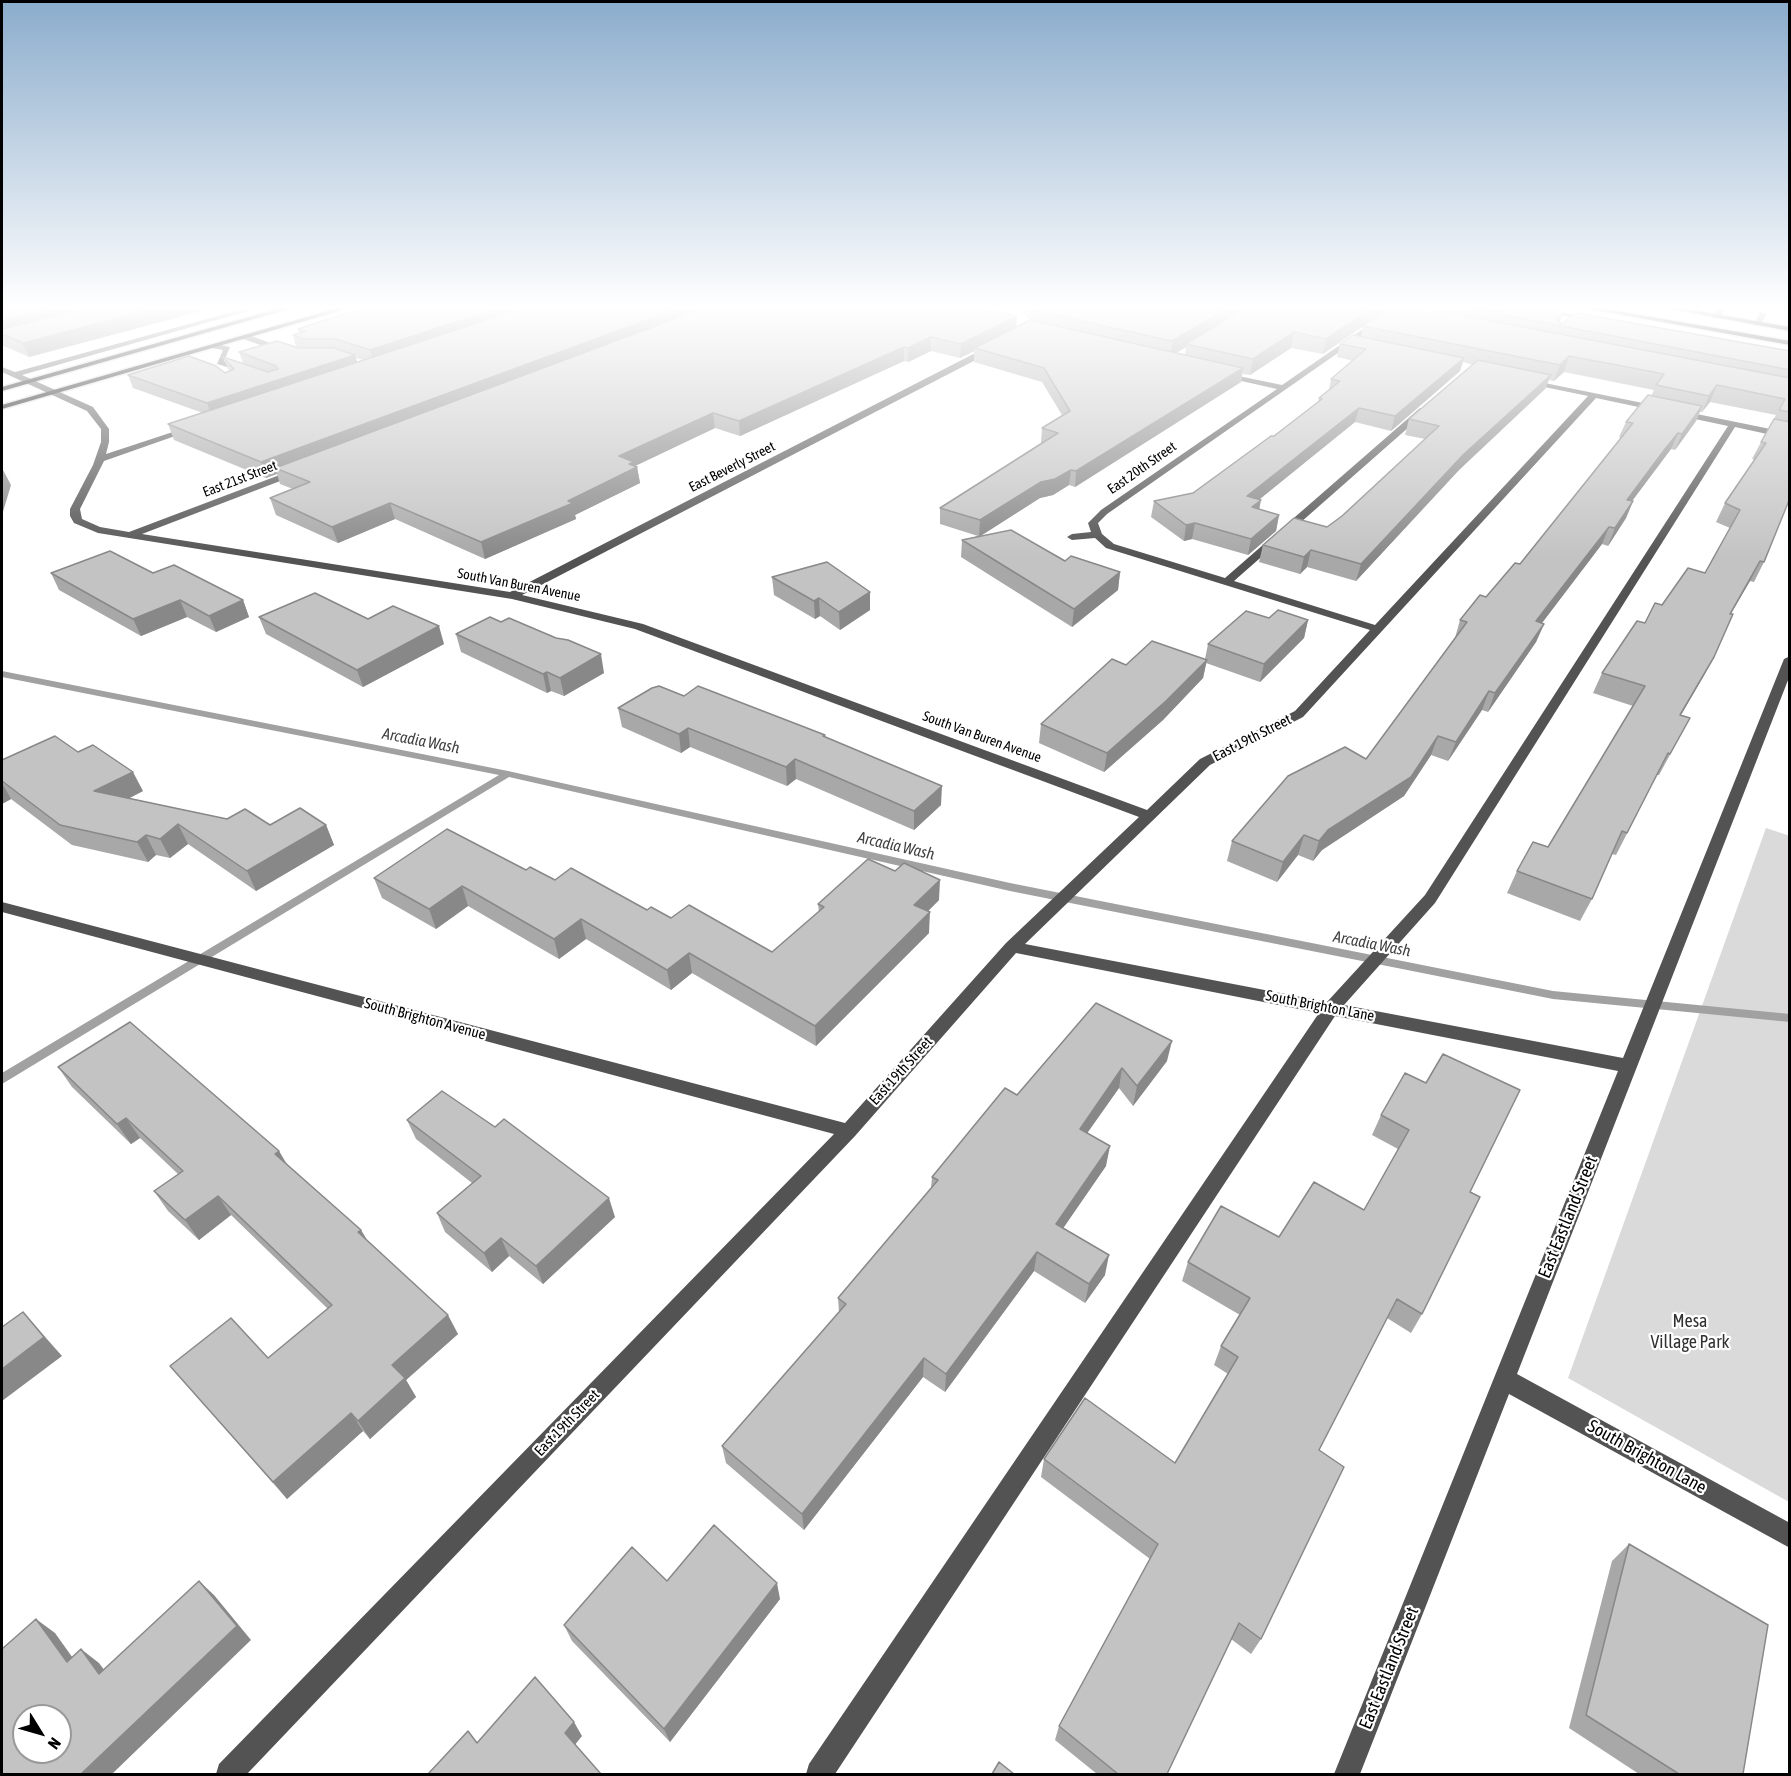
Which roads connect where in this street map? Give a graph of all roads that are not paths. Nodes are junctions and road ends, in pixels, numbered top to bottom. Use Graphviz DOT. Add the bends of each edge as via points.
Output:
graph roads {
  1 [pos="55,392"];
  2 [pos="907,392"];
  3 [pos="1274,392"];
  4 [pos="1580,392"];
  5 [pos="1594,395"];
  6 [pos="1436,399"];
  7 [pos="2,407"];
  8 [pos="206,424"];
  9 [pos="1733,424"];
  10 [pos="1790,436"];
  11 [pos="100,459"];
  12 [pos="312,466"];
  13 [pos="133,534"];
  14 [pos="1097,535"];
  15 [pos="1072,537"];
  16 [pos="1226,583"];
  17 [pos="512,596"];
  18 [pos="1378,629"];
  19 [pos="1790,659"];
  20 [pos="1147,815"];
  21 [pos="2,908"];
  22 [pos="1012,947"];
  23 [pos="1330,1008"];
  24 [pos="1628,1066"];
  25 [pos="849,1131"];
  26 [pos="1504,1379"];
  27 [pos="1790,1536"];
  28 [pos="229,1774"];
  29 [pos="819,1774"];
  30 [pos="1347,1774"];
  1 -- 7 [label="main road"];
  1 -- 11 [label="street, South Van Buren Avenue" via="90,409 100,420 106,435"];
  2 -- 17 [label="street, East Beverly Street"];
  3 -- 14 [label="street, East 20th Street" via="1104,512 1093,524"];
  4 -- 5 [label="street"];
  5 -- 9 [label="street"];
  5 -- 18 [label="street, East 19th Street"];
  6 -- 16 [label="street"];
  8 -- 11 [label="street"];
  9 -- 10 [label="street"];
  9 -- 23 [label="street" via="1430,899"];
  11 -- 13 [label="street, South Van Buren Avenue" via="75,516 98,530"];
  12 -- 13 [label="street, East 21st Street"];
  13 -- 17 [label="street, South Van Buren Avenue"];
  14 -- 15 [label="street"];
  14 -- 16 [label="street" via="1110,546"];
  16 -- 18 [label="street"];
  17 -- 20 [label="street, South Van Buren Avenue" via="639,626"];
  18 -- 20 [label="street, East 19th Street" via="1299,714 1205,762"];
  19 -- 24 [label="street, East Eastland Street"];
  20 -- 22 [label="street, East 19th Street"];
  21 -- 25 [label="street, South Brighton Avenue"];
  22 -- 23 [label="street, South Brighton Lane"];
  22 -- 25 [label="street, East 19th Street"];
  23 -- 24 [label="street, South Brighton Lane"];
  23 -- 29 [label="street"];
  24 -- 26 [label="street, East Eastland Street"];
  25 -- 28 [label="street, East 19th Street"];
  26 -- 27 [label="street, South Brighton Lane"];
  26 -- 30 [label="street, East Eastland Street"];
}
